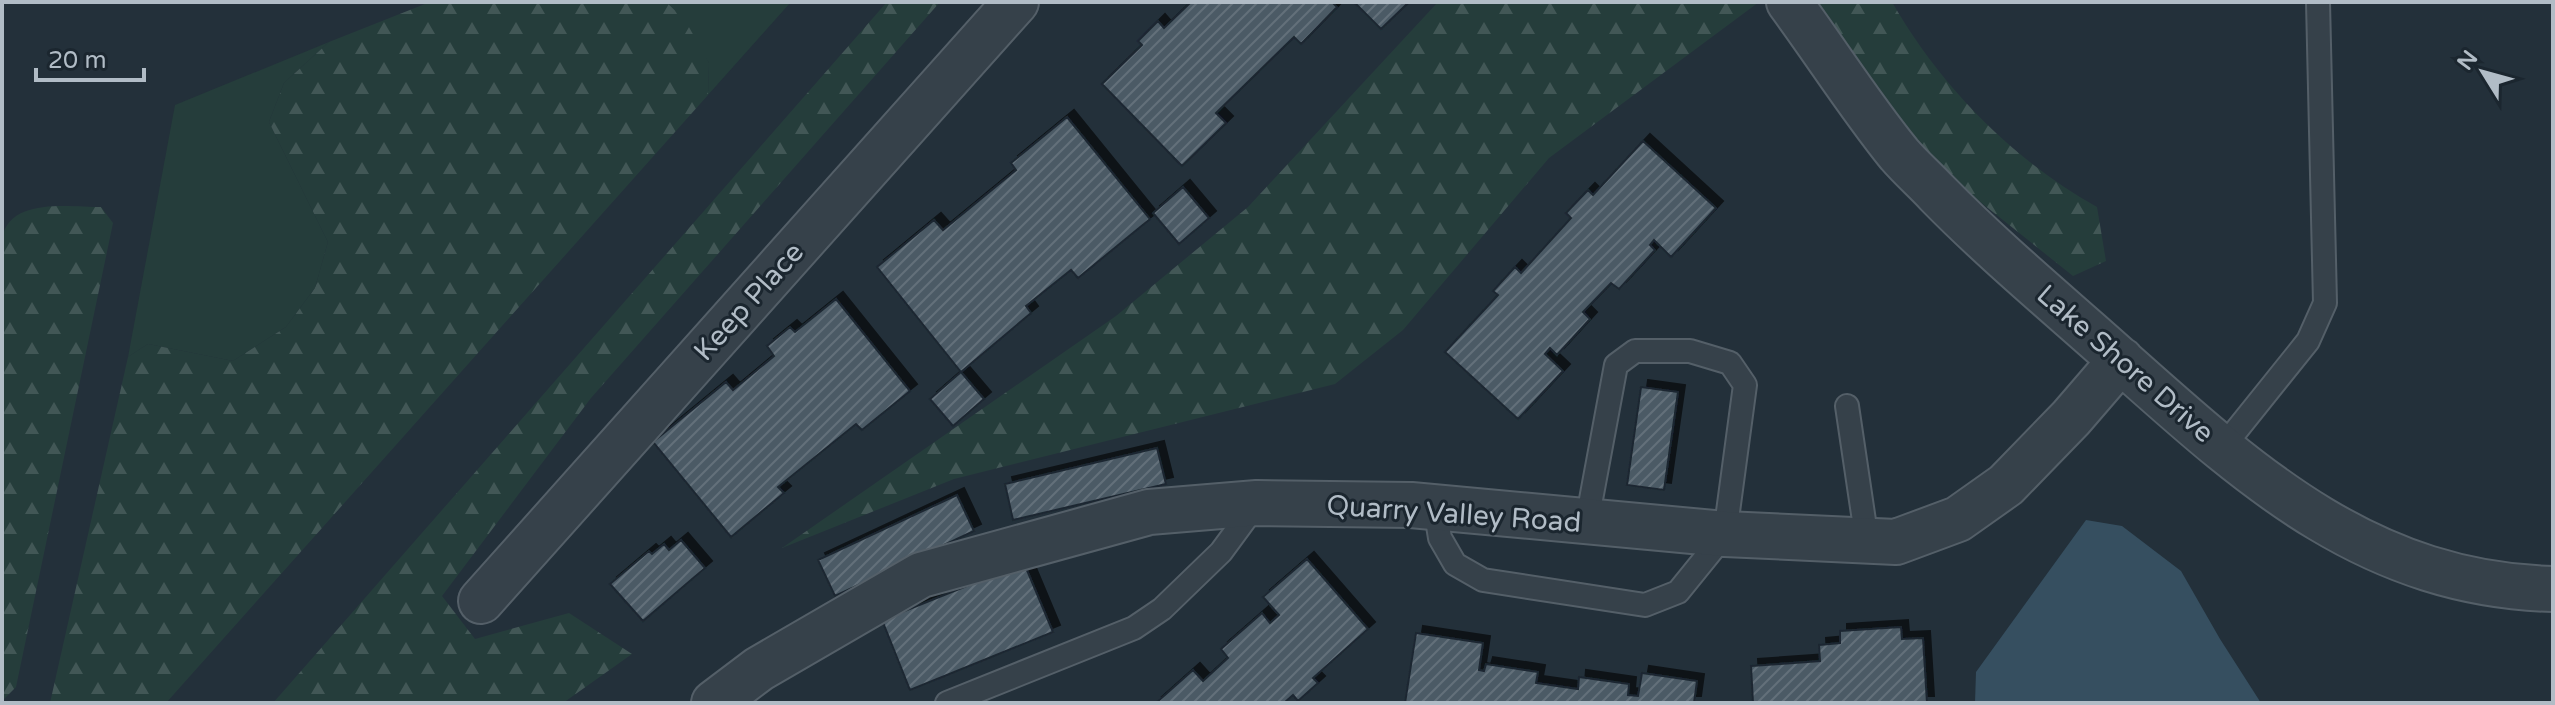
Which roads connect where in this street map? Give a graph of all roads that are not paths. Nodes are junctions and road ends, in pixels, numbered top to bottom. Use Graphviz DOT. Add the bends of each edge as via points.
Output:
graph roads {
  1 [pos="1016,2"];
  2 [pos="1789,2"];
  3 [pos="2318,2"];
  4 [pos="2121,360"];
  5 [pos="1847,406"];
  6 [pos="2223,447"];
  7 [pos="1257,503"];
  8 [pos="1435,507"];
  9 [pos="1587,521"];
  10 [pos="1725,534"];
  11 [pos="1867,541"];
  12 [pos="2553,589"];
  13 [pos="481,601"];
  14 [pos="714,703"];
  15 [pos="947,703"];
  1 -- 13 [label="street, Keep Place"];
  2 -- 4 [label="street, Lake Shore Drive" via="1900,155 1976,233"];
  3 -- 6 [label="lane" via="2325,303 2308,341"];
  4 -- 6 [label="street, Lake Shore Drive"];
  4 -- 11 [label="street, Quarry Valley Road" via="2006,485 1958,519 1896,542"];
  5 -- 11 [label="lane"];
  6 -- 12 [label="street, Lake Shore Drive" via="2293,504 2362,543 2441,574"];
  7 -- 8 [label="street, Quarry Valley Road"];
  7 -- 14 [label="street, Quarry Valley Road" via="1149,512 921,575 759,669"];
  7 -- 15 [label="lane" via="1221,552 1134,628"];
  8 -- 9 [label="street, Quarry Valley Road"];
  8 -- 10 [label="lane" via="1440,538 1455,564 1483,580 1645,605 1678,592"];
  9 -- 10 [label="street, Quarry Valley Road"];
  9 -- 10 [label="lane" via="1616,365 1635,351 1690,351 1730,363 1745,385"];
  10 -- 11 [label="street, Quarry Valley Road"];
}
